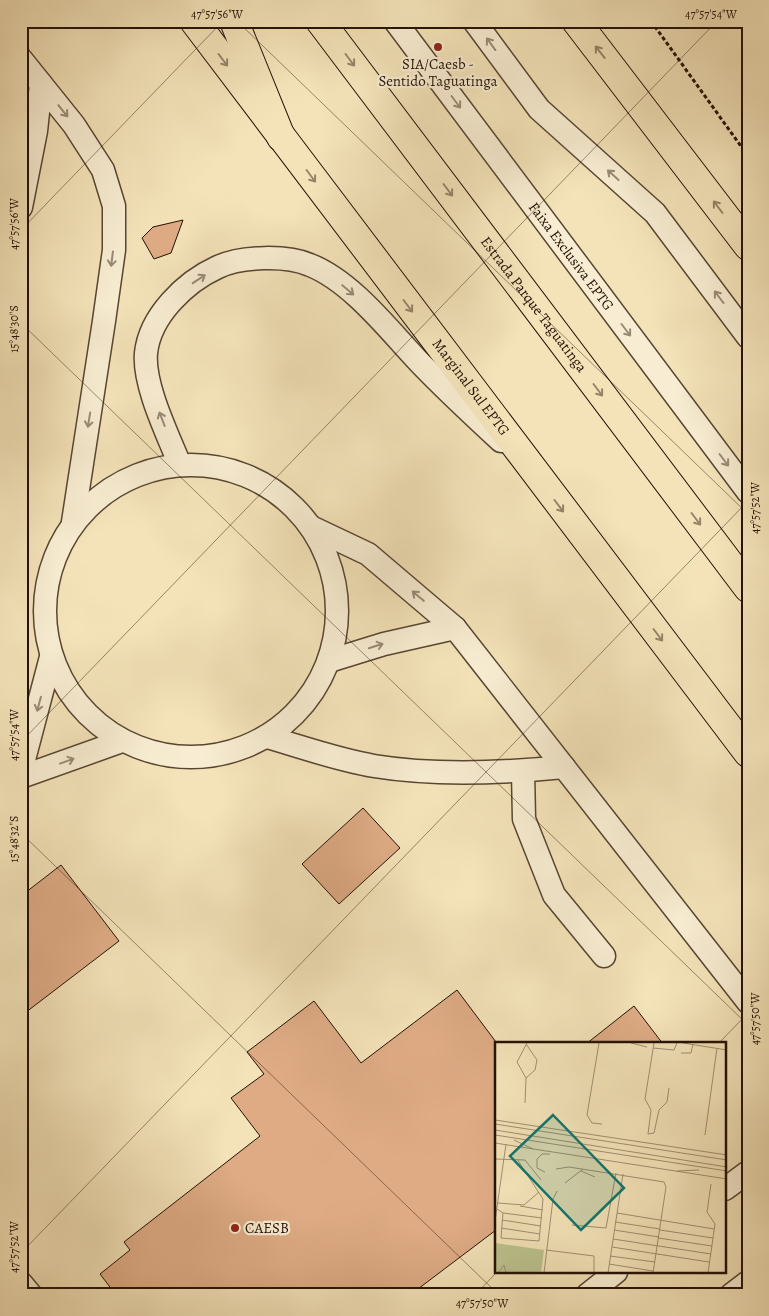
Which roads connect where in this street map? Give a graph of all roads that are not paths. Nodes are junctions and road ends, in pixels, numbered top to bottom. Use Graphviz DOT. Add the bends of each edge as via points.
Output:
graph roads {
  1 [pos="194,21"];
  2 [pos="234,21"];
  3 [pos="320,21"];
  4 [pos="394,21"];
  5 [pos="474,21"];
  6 [pos="576,21"];
  7 [pos="21,59"];
  8 [pos="41,84"];
  9 [pos="281,137"];
  10 [pos="21,207"];
  11 [pos="748,246"];
  12 [pos="748,336"];
  13 [pos="180,465"];
  14 [pos="534,472"];
  15 [pos="748,492"];
  16 [pos="74,522"];
  17 [pos="311,527"];
  18 [pos="748,588"];
  19 [pos="455,628"];
  20 [pos="51,656"];
  21 [pos="329,662"];
  22 [pos="267,737"];
  23 [pos="122,741"];
  24 [pos="748,753"];
  25 [pos="564,767"];
  26 [pos="21,771"];
  27 [pos="523,771"];
  28 [pos="21,777"];
  29 [pos="604,956"];
  30 [pos="748,1002"];
  31 [pos="748,1172"];
  32 [pos="726,1188"];
  33 [pos="613,1274"];
  34 [pos="748,1282"];
  35 [pos="21,1283"];
  36 [pos="31,1295"];
  37 [pos="587,1295"];
  38 [pos="731,1295"];
  1 -- 9 [label="main road, Marginal Sul EPTG, one-way"];
  2 -- 9 [label="main road"];
  3 -- 18 [label="main road, Estrada Parque Taguatinga, one-way"];
  4 -- 15 [label="lane, Faixa Exclusiva EPTG, one-way"];
  12 -- 5 [label="lane, one-way" via="655,213 538,110"];
  11 -- 6 [label="main road, one-way"];
  7 -- 8 [label="lane"];
  8 -- 10 [label="lane" via="36,131"];
  8 -- 16 [label="lane, one-way" via="74,125 103,170 114,206 114,250"];
  9 -- 14 [label="main road, Marginal Sul EPTG, one-way"];
  13 -- 14 [label="lane, one-way" via="152,392 146,354 155,323 184,289 219,266 268,256 310,265 348,288 439,382"];
  13 -- 16 [label="lane" via="139,473 103,492"];
  13 -- 17 [label="lane" via="230,470 276,491"];
  14 -- 24 [label="main road, Marginal Sul EPTG, one-way"];
  16 -- 20 [label="lane" via="50,572 44,610"];
  19 -- 17 [label="lane, one-way" via="368,554"];
  17 -- 21 [label="lane" via="331,570 338,616"];
  21 -- 19 [label="lane, one-way" via="384,644"];
  19 -- 25 [label="lane"];
  20 -- 23 [label="lane" via="67,690 92,720"];
  20 -- 26 [label="lane, one-way"];
  21 -- 22 [label="lane" via="304,705"];
  22 -- 23 [label="lane" via="212,756 170,756"];
  22 -- 27 [label="lane" via="374,766 446,771"];
  28 -- 23 [label="lane, one-way"];
  25 -- 27 [label="lane"];
  25 -- 30 [label="lane"];
  27 -- 29 [label="lane" via="524,819 554,895"];
  31 -- 32 [label="lane"];
  33 -- 37 [label="lane"];
  34 -- 38 [label="lane"];
  35 -- 36 [label="lane"];
}
